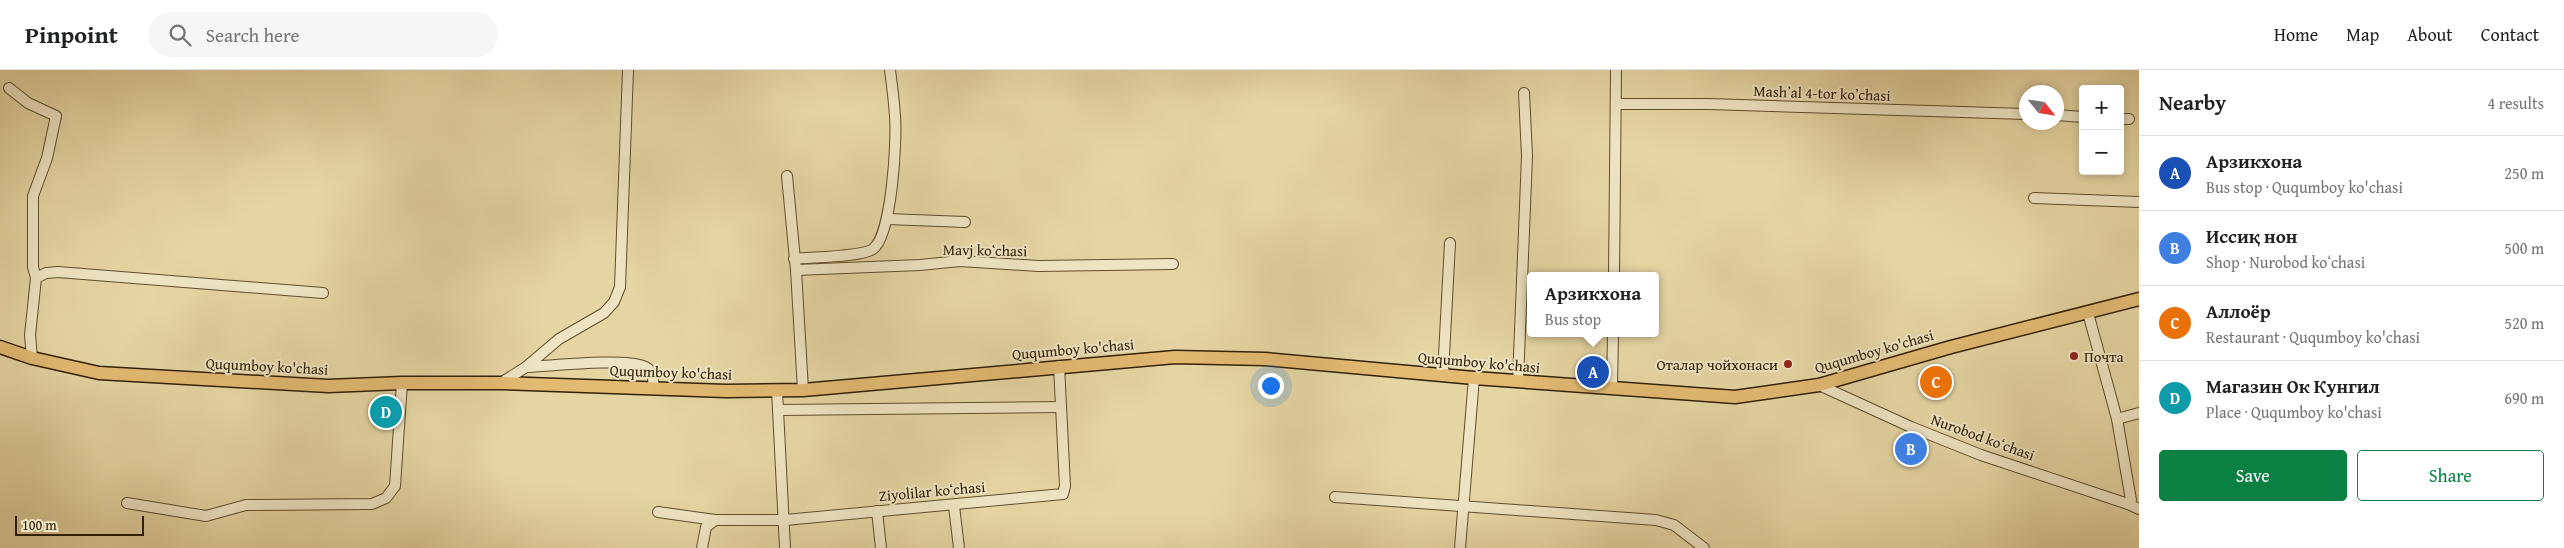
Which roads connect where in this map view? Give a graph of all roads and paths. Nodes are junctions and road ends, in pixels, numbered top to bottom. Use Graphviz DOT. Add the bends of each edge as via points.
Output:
graph roads {
  1 [pos="628,70"];
  2 [pos="890,70"];
  3 [pos="1616,70"];
  4 [pos="9,88"];
  5 [pos="1524,93"];
  6 [pos="1617,104"];
  7 [pos="2019,114"];
  8 [pos="2064,116"];
  9 [pos="2079,117"];
  10 [pos="787,176"];
  11 [pos="2034,198"];
  12 [pos="2139,202"];
  13 [pos="887,219"];
  14 [pos="965,222"];
  15 [pos="1450,243"];
  16 [pos="794,259"];
  17 [pos="1173,264"];
  18 [pos="796,270"];
  19 [pos="1614,272"];
  20 [pos="36,278"];
  21 [pos="323,293"];
  22 [pos="2139,299"];
  23 [pos="2088,313"];
  24 [pos="1613,337"];
  25 [pos="0,348"];
  26 [pos="32,358"];
  27 [pos="1060,366"];
  28 [pos="526,367"];
  29 [pos="1444,374"];
  30 [pos="1474,378"];
  31 [pos="1518,381"];
  32 [pos="402,383"];
  33 [pos="501,383"];
  34 [pos="1819,385"];
  35 [pos="653,388"];
  36 [pos="1612,389"];
  37 [pos="777,390"];
  38 [pos="803,390"];
  39 [pos="1061,407"];
  40 [pos="778,410"];
  41 [pos="2139,413"];
  42 [pos="2117,419"];
  43 [pos="1335,497"];
  44 [pos="2133,500"];
  45 [pos="127,503"];
  46 [pos="954,506"];
  47 [pos="1463,506"];
  48 [pos="2139,509"];
  49 [pos="877,511"];
  50 [pos="658,512"];
  51 [pos="715,520"];
  52 [pos="785,520"];
  53 [pos="702,548"];
  54 [pos="785,548"];
  55 [pos="881,548"];
  56 [pos="959,548"];
  57 [pos="1460,548"];
  58 [pos="1704,548"];
  1 -- 28 [label="street" via="620,287 604,314 559,339"];
  2 -- 13 [label="street" via="895,117"];
  3 -- 6 [label="street"];
  4 -- 20 [label="street" via="28,103 56,116 47,158 33,196"];
  5 -- 31 [label="street" via="1527,156"];
  6 -- 7 [label="street, Mashʼal 4-tor koʼchasi"];
  6 -- 19 [label="street"];
  8 -- 9 [label="street"];
  10 -- 16 [label="street"];
  11 -- 12 [label="street"];
  13 -- 14 [label="street, Mavj koʻchasi"];
  13 -- 16 [label="street" via="884,236 869,251"];
  15 -- 29 [label="street"];
  16 -- 18 [label="street"];
  17 -- 18 [label="street, Mavj koʻchasi" via="1038,266 960,261"];
  18 -- 38 [label="street"];
  20 -- 21 [label="street" via="58,272"];
  20 -- 26 [label="street" via="30,335"];
  22 -- 23 [label="main road, Ququmboy ko'chasi"];
  23 -- 34 [label="main road, Ququmboy ko'chasi" via="2008,331"];
  23 -- 42 [label="street"];
  24 -- 36 [label="street"];
  25 -- 26 [label="main road, Ququmboy ko'chasi"];
  26 -- 32 [label="main road, Ququmboy ko'chasi" via="99,373 328,386"];
  27 -- 29 [label="main road, Ququmboy ko'chasi" via="1175,357 1266,358"];
  27 -- 38 [label="main road, Ququmboy ko'chasi"];
  27 -- 39 [label="street"];
  28 -- 33 [label="street"];
  28 -- 35 [label="street" via="615,359 651,371"];
  29 -- 30 [label="main road, Ququmboy ko'chasi"];
  30 -- 31 [label="main road, Ququmboy ko'chasi"];
  30 -- 47 [label="street"];
  31 -- 36 [label="main road, Ququmboy ko'chasi"];
  32 -- 33 [label="main road, Ququmboy ko'chasi"];
  32 -- 45 [label="street" via="395,486 386,498 372,504 246,505 206,516"];
  33 -- 35 [label="main road, Ququmboy ko'chasi"];
  34 -- 36 [label="main road, Ququmboy ko'chasi" via="1735,397"];
  34 -- 44 [label="street, Nurobod koʻchasi" via="1981,455"];
  35 -- 37 [label="main road, Ququmboy ko'chasi"];
  37 -- 38 [label="main road, Ququmboy ko'chasi"];
  37 -- 40 [label="street"];
  39 -- 40 [label="street"];
  39 -- 46 [label="street, Ziyolilar koʻchasi" via="1063,494"];
  40 -- 52 [label="street"];
  41 -- 42 [label="street"];
  42 -- 44 [label="street"];
  43 -- 47 [label="street"];
  44 -- 48 [label="street, Nurobod koʻchasi"];
  46 -- 49 [label="street, Ziyolilar koʻchasi"];
  46 -- 56 [label="street"];
  47 -- 57 [label="street"];
  47 -- 58 [label="street" via="1656,520 1674,525"];
  49 -- 52 [label="street, Ziyolilar koʻchasi"];
  49 -- 55 [label="street"];
  50 -- 51 [label="street, Ziyolilar koʻchasi"];
  51 -- 52 [label="street, Ziyolilar koʻchasi"];
  51 -- 53 [label="street" via="706,527"];
  52 -- 54 [label="street"];
}
